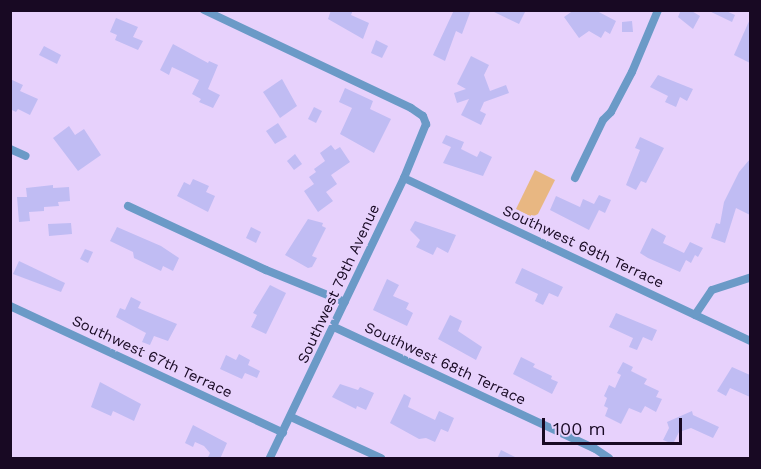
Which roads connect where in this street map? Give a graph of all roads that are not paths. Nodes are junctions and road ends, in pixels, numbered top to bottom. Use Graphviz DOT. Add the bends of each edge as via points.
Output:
graph roads {
  1 [pos="204,10"];
  2 [pos="658,10"];
  3 [pos="10,149"];
  4 [pos="26,156"];
  5 [pos="404,178"];
  6 [pos="575,178"];
  7 [pos="128,206"];
  8 [pos="750,278"];
  9 [pos="345,302"];
  10 [pos="10,306"];
  11 [pos="695,315"];
  12 [pos="334,327"];
  13 [pos="750,341"];
  14 [pos="291,417"];
  15 [pos="283,433"];
  16 [pos="270,459"];
  17 [pos="381,459"];
  18 [pos="609,459"];
  1 -- 5 [label="street, Southwest 79th Avenue" via="411,108 425,119 426,128"];
  2 -- 6 [label="street" via="627,81"];
  3 -- 4 [label="street"];
  5 -- 9 [label="street, Southwest 79th Avenue"];
  5 -- 11 [label="street, Southwest 69th Terrace"];
  7 -- 9 [label="street"];
  8 -- 11 [label="street" via="712,290"];
  9 -- 12 [label="street, Southwest 79th Avenue"];
  10 -- 15 [label="street, Southwest 67th Terrace"];
  11 -- 13 [label="street, Southwest 69th Terrace"];
  12 -- 14 [label="street, Southwest 79th Avenue"];
  12 -- 18 [label="street, Southwest 68th Terrace" via="594,448"];
  14 -- 15 [label="street, Southwest 79th Avenue"];
  14 -- 17 [label="street"];
  15 -- 16 [label="street, Southwest 79th Avenue"];
}
